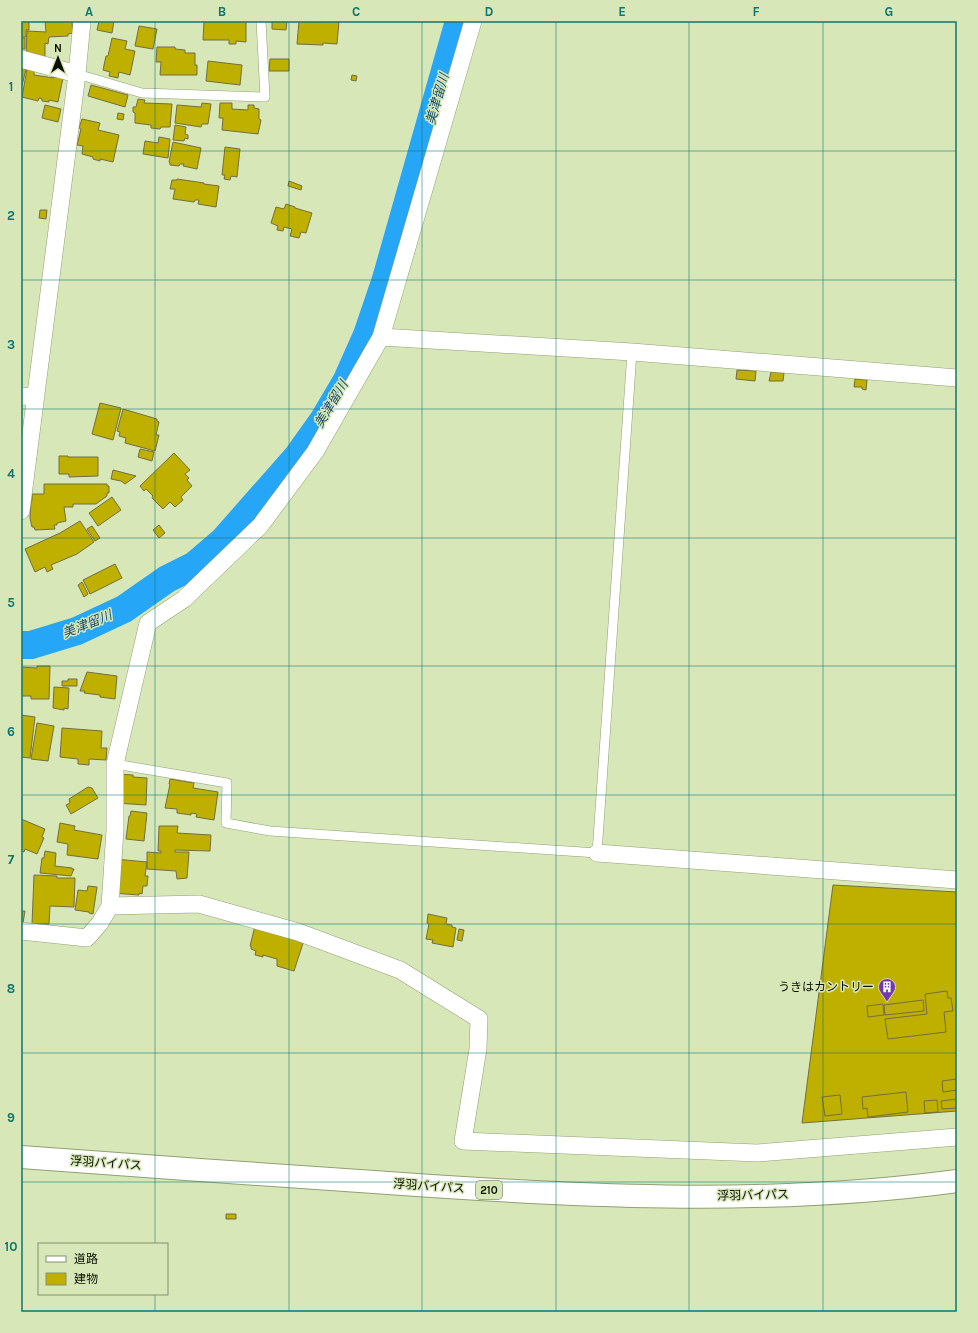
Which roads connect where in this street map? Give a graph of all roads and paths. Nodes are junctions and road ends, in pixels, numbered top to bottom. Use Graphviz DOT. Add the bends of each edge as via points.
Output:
graph roads {
  1 [pos="82,21"];
  2 [pos="261,21"];
  3 [pos="473,21"];
  4 [pos="21,59"];
  5 [pos="77,74"];
  6 [pos="381,337"];
  7 [pos="632,352"];
  8 [pos="957,378"];
  9 [pos="28,396"];
  10 [pos="21,511"];
  11 [pos="115,764"];
  12 [pos="597,853"];
  13 [pos="957,880"];
  14 [pos="110,906"];
  15 [pos="21,932"];
  16 [pos="957,1137"];
  17 [pos="21,1157"];
  18 [pos="957,1181"];
  1 -- 5 [label="street"];
  2 -- 5 [label="lane" via="265,97 142,93"];
  3 -- 6 [label="street"];
  4 -- 5 [label="street"];
  5 -- 9 [label="street"];
  6 -- 7 [label="street"];
  6 -- 11 [label="street" via="315,452 260,526 184,599 148,622"];
  7 -- 8 [label="street"];
  7 -- 12 [label="lane"];
  9 -- 10 [label="street"];
  11 -- 12 [label="lane" via="227,783 226,823 240,826 270,831"];
  11 -- 14 [label="street" via="115,830"];
  12 -- 13 [label="street"];
  14 -- 15 [label="street" via="87,938"];
  14 -- 16 [label="street" via="199,904 298,932 400,970 478,1019 478,1049 463,1141 757,1153"];
  17 -- 18 [label="highway, 浮羽バイパス / 210" via="460,1189 603,1195 761,1196 913,1187"];
}
